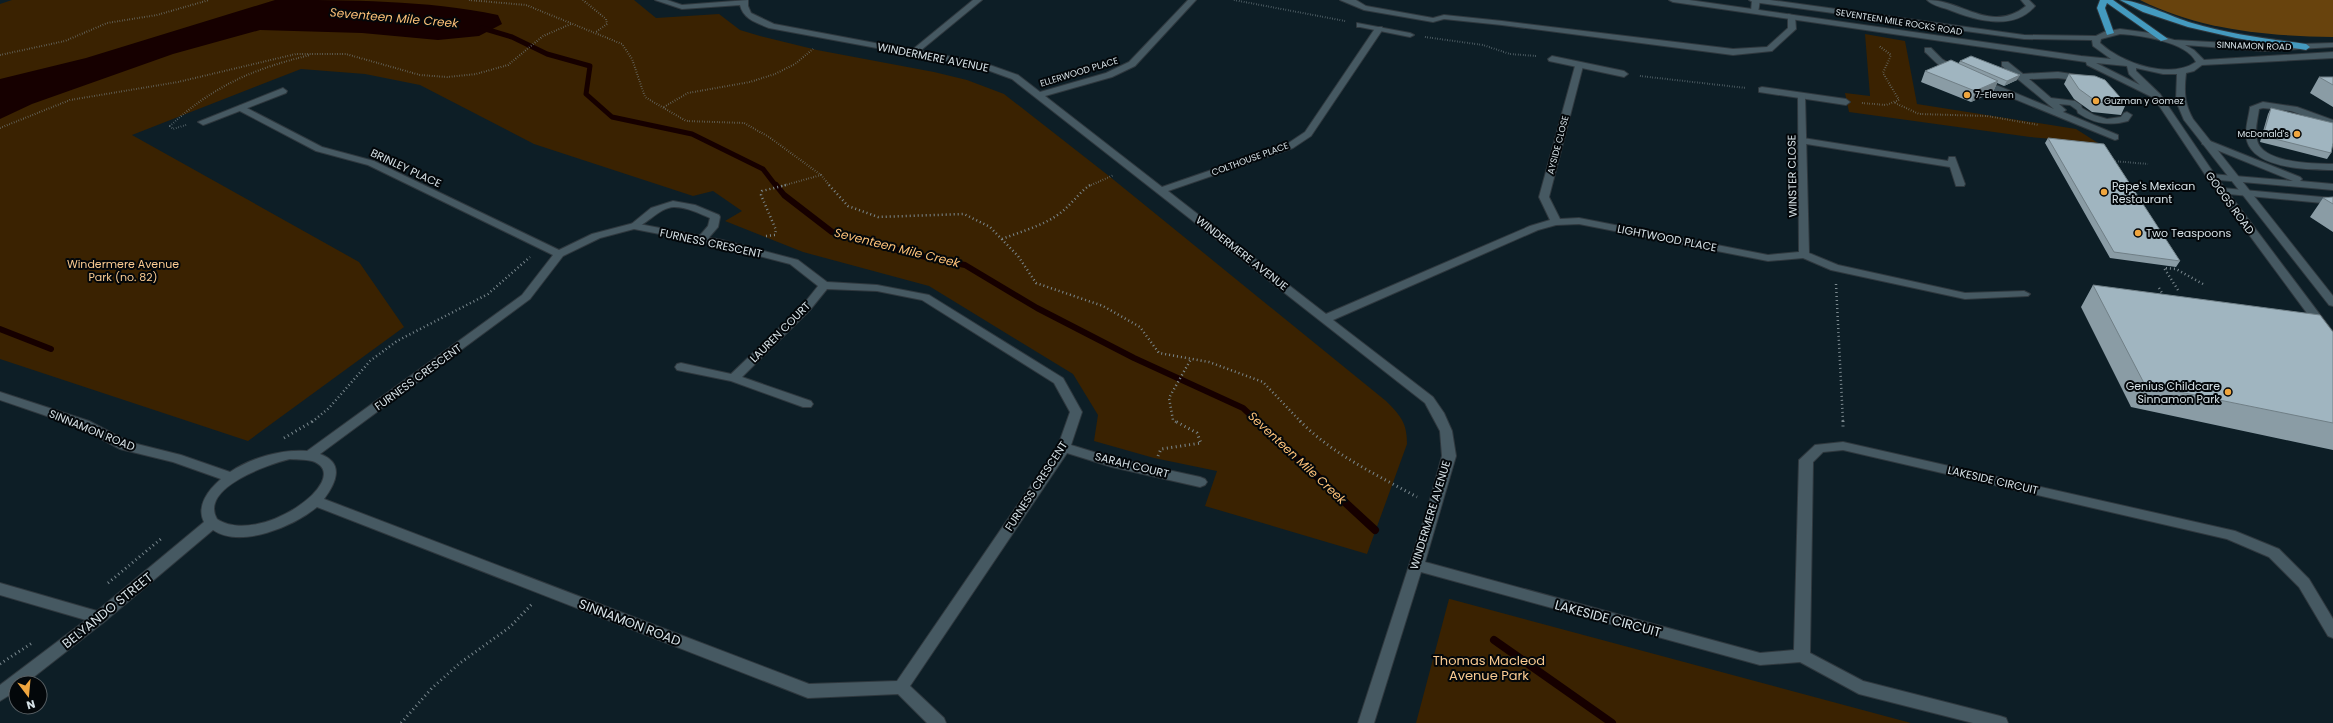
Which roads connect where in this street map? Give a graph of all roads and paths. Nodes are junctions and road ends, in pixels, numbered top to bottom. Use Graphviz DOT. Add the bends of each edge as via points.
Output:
graph roads {
  1 [pos="210,0"];
  2 [pos="469,0"];
  3 [pos="583,0"];
  4 [pos="659,0"];
  5 [pos="978,0"];
  6 [pos="1192,0"];
  7 [pos="1234,0"];
  8 [pos="1344,0"];
  9 [pos="1673,0"];
  10 [pos="1755,0"];
  11 [pos="1931,0"];
  12 [pos="2025,0"];
  13 [pos="2104,0"];
  14 [pos="2108,0"];
  15 [pos="2124,0"];
  16 [pos="744,1"];
  17 [pos="1755,11"];
  18 [pos="1791,16"];
  19 [pos="572,24"];
  20 [pos="1360,25"];
  21 [pos="1379,29"];
  22 [pos="595,32"];
  23 [pos="2110,33"];
  24 [pos="1410,35"];
  25 [pos="828,37"];
  26 [pos="2097,38"];
  27 [pos="2164,39"];
  28 [pos="2175,42"];
  29 [pos="1875,44"];
  30 [pos="2333,45"];
  31 [pos="2306,47"];
  32 [pos="1928,50"];
  33 [pos="914,52"];
  34 [pos="314,54"];
  35 [pos="0,55"];
  36 [pos="2333,55"];
  37 [pos="1552,59"];
  38 [pos="2081,60"];
  39 [pos="2127,63"];
  40 [pos="2005,64"];
  41 [pos="2200,64"];
  42 [pos="1579,66"];
  43 [pos="2182,71"];
  44 [pos="1624,74"];
  45 [pos="2020,76"];
  46 [pos="2091,81"];
  47 [pos="1762,90"];
  48 [pos="283,91"];
  49 [pos="1038,95"];
  50 [pos="2157,96"];
  51 [pos="1802,97"];
  52 [pos="2048,100"];
  53 [pos="1846,102"];
  54 [pos="1895,104"];
  55 [pos="241,108"];
  56 [pos="663,108"];
  57 [pos="2127,115"];
  58 [pos="2073,119"];
  59 [pos="203,122"];
  60 [pos="2333,123"];
  61 [pos="188,124"];
  62 [pos="2040,125"];
  63 [pos="0,128"];
  64 [pos="2115,136"];
  65 [pos="1804,141"];
  66 [pos="2205,142"];
  67 [pos="2109,157"];
  68 [pos="2148,164"];
  69 [pos="2333,167"];
  70 [pos="821,175"];
  71 [pos="1114,176"];
  72 [pos="2211,177"];
  73 [pos="2235,178"];
  74 [pos="1960,184"];
  75 [pos="2310,184"];
  76 [pos="774,187"];
  77 [pos="2333,187"];
  78 [pos="1162,190"];
  79 [pos="2222,191"];
  80 [pos="2247,194"];
  81 [pos="2333,202"];
  82 [pos="1556,222"];
  83 [pos="634,226"];
  84 [pos="700,240"];
  85 [pos="1002,240"];
  86 [pos="559,254"];
  87 [pos="1804,256"];
  88 [pos="1835,268"];
  89 [pos="2203,284"];
  90 [pos="824,286"];
  91 [pos="2159,288"];
  92 [pos="2178,290"];
  93 [pos="2024,294"];
  94 [pos="2166,300"];
  95 [pos="2333,303"];
  96 [pos="1325,319"];
  97 [pos="2333,340"];
  98 [pos="1191,359"];
  99 [pos="681,367"];
  100 [pos="734,378"];
  101 [pos="0,396"];
  102 [pos="807,404"];
  103 [pos="1843,446"];
  104 [pos="1064,447"];
  105 [pos="309,456"];
  106 [pos="1152,471"];
  107 [pos="231,478"];
  108 [pos="1200,482"];
  109 [pos="316,501"];
  110 [pos="1435,507"];
  111 [pos="211,524"];
  112 [pos="163,537"];
  113 [pos="1415,565"];
  114 [pos="104,586"];
  115 [pos="0,589"];
  116 [pos="547,590"];
  117 [pos="99,618"];
  118 [pos="2333,632"];
  119 [pos="33,641"];
  120 [pos="1802,656"];
  121 [pos="0,664"];
  122 [pos="901,687"];
  123 [pos="0,694"];
  124 [pos="401,723"];
  125 [pos="938,723"];
  126 [pos="1366,723"];
  127 [pos="2000,723"];
  1 -- 35 [label="path" via="157,15 107,23 65,41"];
  2 -- 19 [label="path" via="526,5"];
  3 -- 22 [label="path" via="606,19 607,24 604,28"];
  4 -- 16 [label="street" via="682,7"];
  5 -- 33 [label="street"];
  6 -- 49 [label="street, ELLERWOOD PLACE" via="1132,64 1109,75"];
  7 -- 20 [label="path" via="1295,10"];
  8 -- 18 [label="street" via="1352,1 1364,8 1433,20 1444,17 1502,23 1733,52 1769,49 1792,29"];
  9 -- 17 [label="street, SEVENTEEN MILE ROCKS ROAD"];
  10 -- 17 [label="street"];
  10 -- 26 [label="street, SEVENTEEN MILE ROCKS ROAD" via="2024,37"];
  11 -- 12 [label="street" via="1966,14 1993,19 2015,18 2031,6"];
  13 -- 23 [label="highway" via="2101,8"];
  14 -- 27 [label="highway"];
  15 -- 31 [label="highway" via="2164,18 2203,29 2247,39"];
  16 -- 25 [label="street, WINDERMERE AVENUE" via="748,13 762,23"];
  17 -- 18 [label="street, SEVENTEEN MILE ROCKS ROAD"];
  18 -- 38 [label="street, SEVENTEEN MILE ROCKS ROAD"];
  19 -- 22 [label="path"];
  19 -- 34 [label="path" via="543,36 508,65 476,74 446,77 420,75 346,54"];
  20 -- 21 [label="street"];
  21 -- 24 [label="street"];
  21 -- 78 [label="street, COLTHOUSE PLACE" via="1308,134 1290,146"];
  22 -- 56 [label="path" via="622,44 632,59 645,97"];
  23 -- 26 [label="street"];
  23 -- 27 [label="street" via="2135,33"];
  24 -- 37 [label="path" via="1483,45 1510,54 1528,54"];
  25 -- 33 [label="street, WINDERMERE AVENUE"];
  25 -- 56 [label="path" via="795,64 775,74 750,82 688,93"];
  26 -- 39 [label="street" via="2096,44 2100,50"];
  27 -- 28 [label="street"];
  28 -- 31 [label="street, SINNAMON ROAD" via="2246,48"];
  28 -- 41 [label="street" via="2195,53"];
  29 -- 54 [label="path" via="1891,55 1883,73 1899,100"];
  30 -- 31 [label="street, SINNAMON ROAD"];
  32 -- 58 [label="street" via="1939,61 1972,78"];
  33 -- 49 [label="street, WINDERMERE AVENUE" via="994,68 1015,77"];
  34 -- 61 [label="path" via="253,70 192,105 170,126 173,129"];
  34 -- 63 [label="path" via="296,54 178,82 70,100"];
  36 -- 41 [label="street, SINNAMON ROAD"];
  37 -- 42 [label="street"];
  38 -- 39 [label="street, SEVENTEEN MILE ROCKS ROAD"];
  38 -- 50 [label="street"];
  39 -- 43 [label="street" via="2161,70"];
  39 -- 50 [label="street, GOGGS ROAD" via="2132,72"];
  40 -- 45 [label="street"];
  41 -- 43 [label="street, SINNAMON ROAD" via="2191,70"];
  42 -- 44 [label="street"];
  42 -- 82 [label="street, AYSIDE CLOSE" via="1544,197"];
  43 -- 66 [label="street, GOGGS ROAD" via="2178,87 2181,106"];
  44 -- 47 [label="path"];
  45 -- 46 [label="street" via="2064,75"];
  45 -- 52 [label="street"];
  47 -- 51 [label="street"];
  48 -- 55 [label="street"];
  49 -- 78 [label="street, WINDERMERE AVENUE"];
  50 -- 72 [label="street, GOGGS ROAD"];
  51 -- 53 [label="street"];
  51 -- 65 [label="street, WINSTER CLOSE"];
  52 -- 57 [label="street" via="2072,103 2090,117 2103,121 2118,122 2125,120"];
  52 -- 58 [label="street"];
  53 -- 54 [label="path" via="1875,106"];
  54 -- 62 [label="path" via="1918,114 1987,116"];
  55 -- 59 [label="street"];
  55 -- 86 [label="street, BRINLEY PLACE" via="319,149 371,163"];
  56 -- 70 [label="path" via="686,121 744,122"];
  58 -- 64 [label="street"];
  60 -- 69 [label="street" via="2294,110 2261,104 2255,107 2252,140 2258,149 2277,160 2304,167"];
  65 -- 74 [label="street" via="1953,162"];
  65 -- 87 [label="street, WINSTER CLOSE"];
  66 -- 73 [label="street, GOGGS ROAD"];
  66 -- 75 [label="street"];
  67 -- 68 [label="path" via="2113,161"];
  70 -- 76 [label="path"];
  70 -- 85 [label="path" via="848,206 878,217 964,214 990,227"];
  71 -- 85 [label="path" via="1092,183 1063,211"];
  72 -- 73 [label="street"];
  72 -- 79 [label="street, GOGGS ROAD"];
  73 -- 75 [label="street"];
  73 -- 80 [label="street, GOGGS ROAD"];
  75 -- 77 [label="street"];
  78 -- 96 [label="street, WINDERMERE AVENUE"];
  79 -- 80 [label="street"];
  79 -- 97 [label="street, GOGGS ROAD"];
  80 -- 81 [label="street"];
  80 -- 95 [label="street, GOGGS ROAD"];
  82 -- 87 [label="street, LIGHTWOOD PLACE" via="1579,221 1768,258"];
  82 -- 96 [label="street, LIGHTWOOD PLACE" via="1534,228"];
  83 -- 84 [label="street, FURNESS CRESCENT"];
  83 -- 84 [label="street" via="656,208 676,203 689,204 715,217 714,227"];
  83 -- 86 [label="street, FURNESS CRESCENT" via="596,236"];
  84 -- 90 [label="street, FURNESS CRESCENT" via="722,243 794,262"];
  85 -- 98 [label="path" via="1018,256 1036,283 1103,306 1140,327 1159,353"];
  86 -- 105 [label="street, FURNESS CRESCENT" via="526,297"];
  87 -- 88 [label="street, LIGHTWOOD PLACE"];
  88 -- 93 [label="street, LIGHTWOOD PLACE" via="1965,296"];
  88 -- 103 [label="path"];
  89 -- 92 [label="path" via="2176,269 2164,268"];
  90 -- 100 [label="street, LAUREN COURT" via="806,308"];
  90 -- 104 [label="street, FURNESS CRESCENT" via="877,288 925,297 1059,381 1076,412"];
  91 -- 94 [label="path"];
  96 -- 110 [label="street, WINDERMERE AVENUE" via="1420,391 1438,413 1448,438 1449,456"];
  98 -- 106 [label="path" via="1169,398 1173,420 1197,433 1201,443 1190,447 1171,446 1161,449"];
  98 -- 110 [label="path" via="1209,362 1263,382 1308,429 1354,462"];
  99 -- 100 [label="street"];
  100 -- 102 [label="street"];
  101 -- 107 [label="street, SINNAMON ROAD" via="84,424 125,446 176,458"];
  103 -- 118 [label="street, LAKESIDE CIRCUIT" via="2230,535 2274,553 2304,583"];
  103 -- 120 [label="street, LAKESIDE CIRCUIT" via="1820,448 1806,460"];
  104 -- 106 [label="street, SARAH COURT"];
  104 -- 122 [label="street, FURNESS CRESCENT"];
  105 -- 107 [label="street" via="290,455 270,459 249,467"];
  105 -- 109 [label="street" via="321,460 329,467 330,477 326,488"];
  106 -- 108 [label="street, SARAH COURT"];
  107 -- 111 [label="street" via="208,502 206,514"];
  109 -- 111 [label="street" via="281,523 260,529 240,532 223,530"];
  109 -- 116 [label="street, SINNAMON ROAD"];
  110 -- 113 [label="street, WINDERMERE AVENUE"];
  111 -- 117 [label="street, BELYANDO STREET"];
  112 -- 114 [label="path"];
  113 -- 120 [label="street, LAKESIDE CIRCUIT" via="1760,659"];
  113 -- 126 [label="street, WINDERMERE AVENUE"];
  115 -- 117 [label="street"];
  116 -- 122 [label="street, SINNAMON ROAD" via="808,692"];
  116 -- 124 [label="path" via="510,627 454,668 432,688"];
  117 -- 123 [label="street, BELYANDO STREET"];
  119 -- 121 [label="path"];
  120 -- 127 [label="street" via="1859,687"];
  122 -- 125 [label="street"];
}
